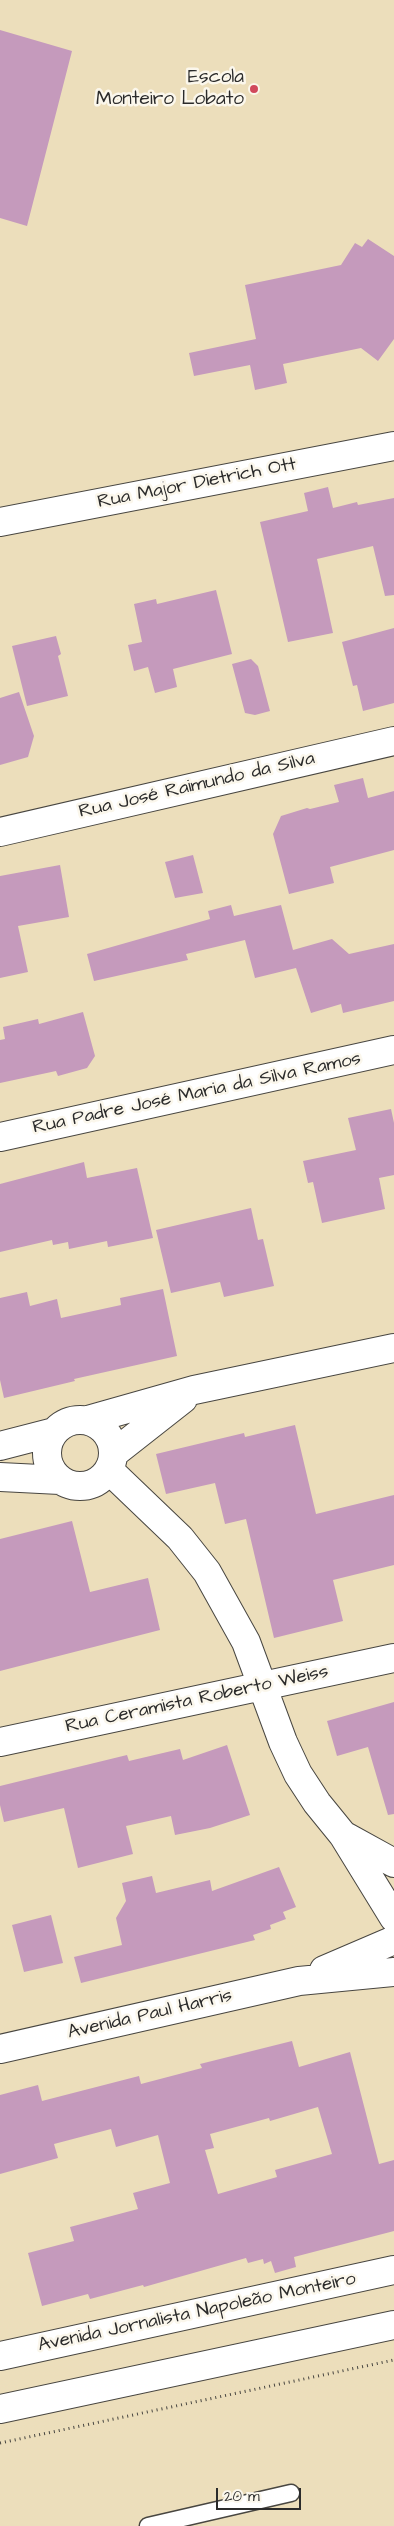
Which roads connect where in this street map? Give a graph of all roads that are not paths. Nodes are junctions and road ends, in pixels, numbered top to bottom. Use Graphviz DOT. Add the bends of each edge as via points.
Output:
graph roads {
  1 [pos="394,446"];
  2 [pos="0,522"];
  3 [pos="394,741"];
  4 [pos="0,832"];
  5 [pos="394,1050"];
  6 [pos="0,1137"];
  7 [pos="394,1348"];
  8 [pos="194,1390"];
  9 [pos="88,1420"];
  10 [pos="54,1432"];
  11 [pos="0,1446"];
  12 [pos="111,1462"];
  13 [pos="0,1477"];
  14 [pos="60,1480"];
  15 [pos="87,1486"];
  16 [pos="167,1526"];
  17 [pos="394,1658"];
  18 [pos="262,1686"];
  19 [pos="0,1742"];
  20 [pos="343,1835"];
  21 [pos="394,1862"];
  22 [pos="394,1918"];
  23 [pos="394,1940"];
  24 [pos="394,1972"];
  25 [pos="300,1981"];
  26 [pos="0,2049"];
  27 [pos="394,2270"];
  28 [pos="394,2325"];
  29 [pos="0,2356"];
  30 [pos="0,2409"];
  31 [pos="291,2493"];
  32 [pos="148,2526"];
  1 -- 2 [label="street, Rua Major Dietrich Ott"];
  3 -- 4 [label="street, Rua José Raimundo da Silva"];
  5 -- 6 [label="street, Rua Padre José Maria da Silva Ramos"];
  7 -- 8 [label="street"];
  8 -- 9 [label="street"];
  8 -- 12 [label="street"];
  9 -- 10 [label="street" via="69,1422"];
  9 -- 12 [label="street" via="104,1429 109,1437"];
  10 -- 11 [label="street"];
  10 -- 14 [label="street" via="47,1452 53,1472"];
  12 -- 15 [label="street" via="104,1477"];
  12 -- 16 [label="street"];
  13 -- 14 [label="street"];
  14 -- 15 [label="street"];
  15 -- 16 [label="street"];
  16 -- 18 [label="street" via="194,1553 218,1590 246,1642"];
  17 -- 18 [label="street, Rua Ceramista Roberto Weiss"];
  18 -- 19 [label="street, Rua Ceramista Roberto Weiss"];
  18 -- 20 [label="street" via="298,1774"];
  20 -- 21 [label="street"];
  20 -- 22 [label="street"];
  23 -- 25 [label="street, Avenida Paul Harris"];
  24 -- 25 [label="street, Avenida Paul Harris"];
  25 -- 26 [label="street, Avenida Paul Harris"];
  27 -- 29 [label="street, Avenida Jornalista Napoleão Monteiro"];
  28 -- 30 [label="street"];
  31 -- 32 [label="lane"];
}
